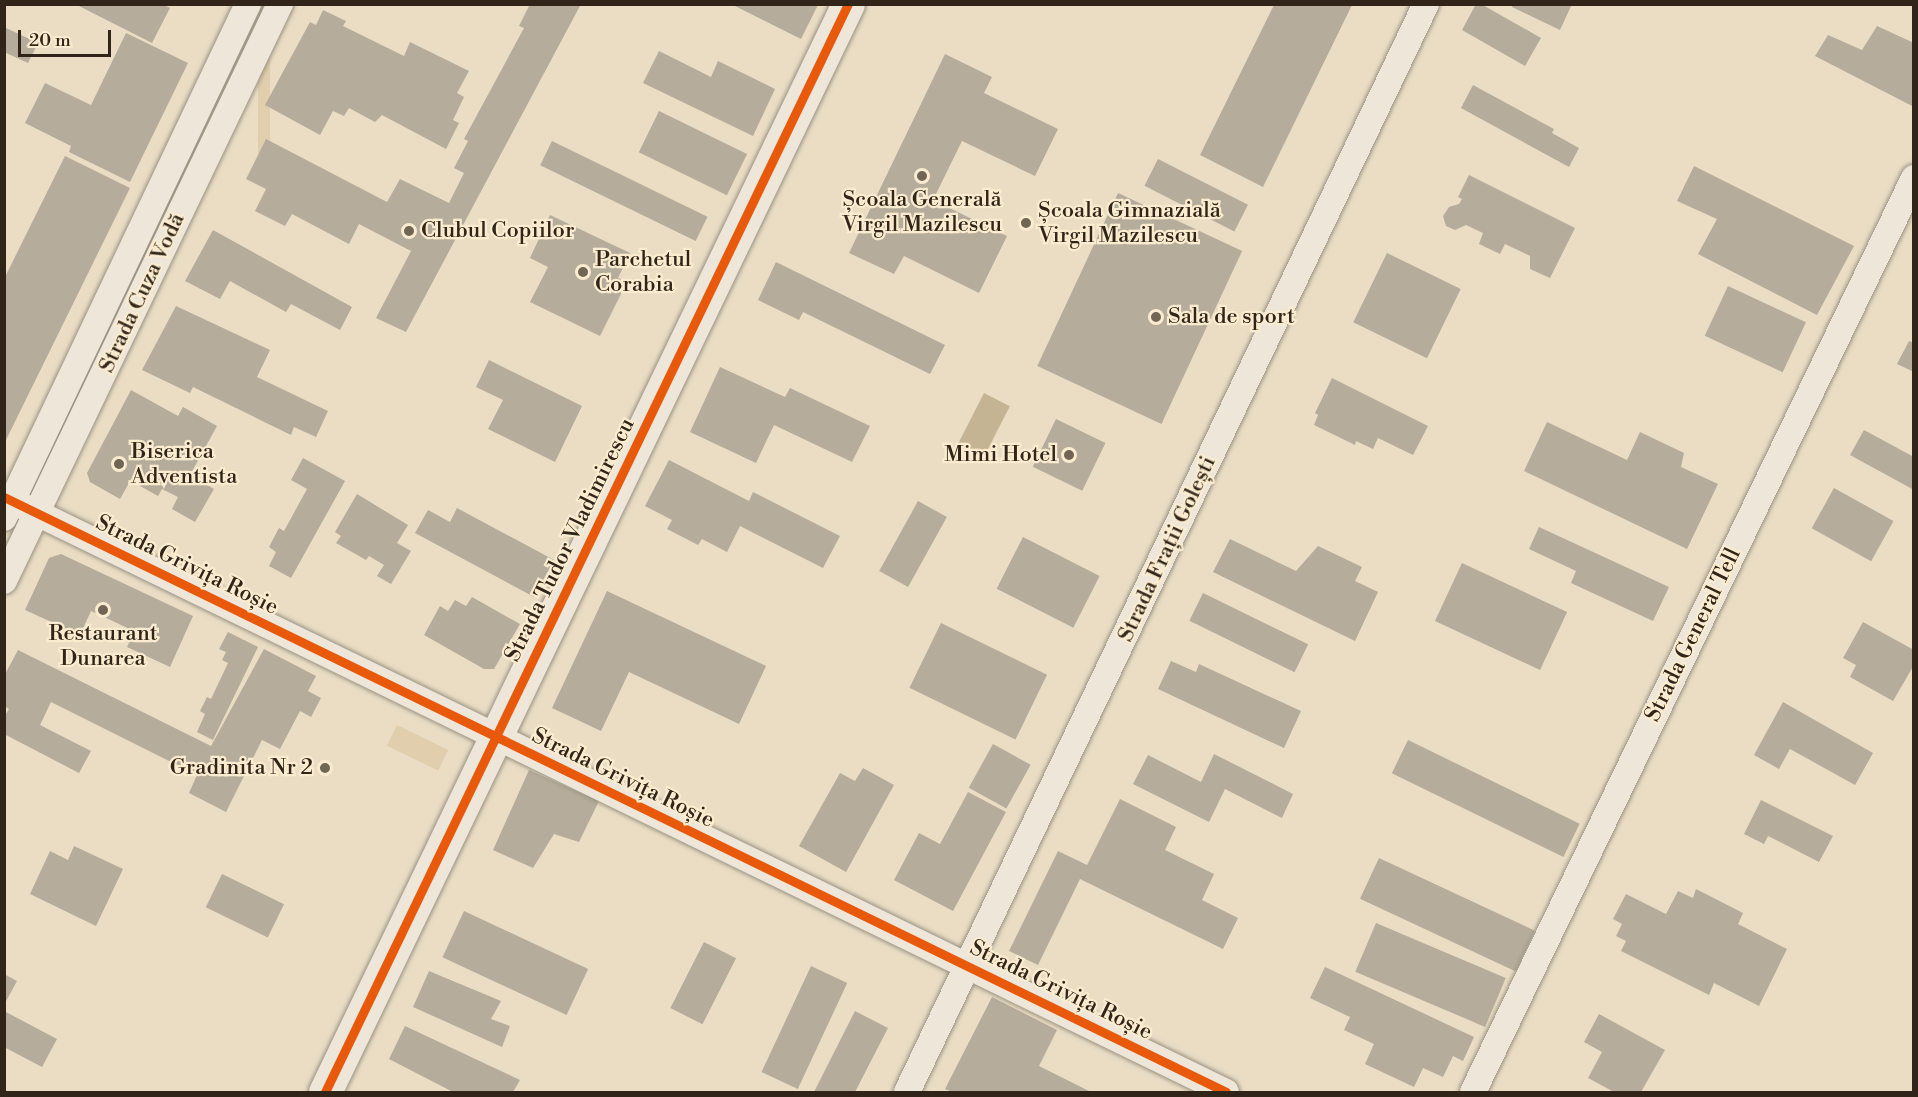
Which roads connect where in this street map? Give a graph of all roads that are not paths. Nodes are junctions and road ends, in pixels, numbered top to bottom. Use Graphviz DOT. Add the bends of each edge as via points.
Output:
graph roads {
  1 [pos="248,4"];
  2 [pos="280,4"];
  3 [pos="848,4"];
  4 [pos="1426,4"];
  5 [pos="1914,178"];
  6 [pos="8,505"];
  7 [pos="38,513"];
  8 [pos="4,581"];
  9 [pos="496,738"];
  10 [pos="968,967"];
  11 [pos="325,1092"];
  12 [pos="907,1092"];
  13 [pos="1226,1092"];
  14 [pos="1473,1092"];
  1 -- 6 [label="street, Strada Cuza Vodă"];
  2 -- 7 [label="street, Strada Cuza Vodă"];
  3 -- 9 [label="street, Strada Tudor Vladimirescu"];
  4 -- 10 [label="street, Strada Frații Golești"];
  5 -- 14 [label="street, Strada General Tell"];
  6 -- 7 [label="street, Strada Grivița Roșie"];
  7 -- 8 [label="street, Strada Cuza Vodă"];
  7 -- 9 [label="street, Strada Grivița Roșie"];
  9 -- 10 [label="street, Strada Grivița Roșie"];
  9 -- 11 [label="street, Strada Tudor Vladimirescu"];
  10 -- 12 [label="street, Strada Frații Golești"];
  10 -- 13 [label="street, Strada Grivița Roșie"];
}
